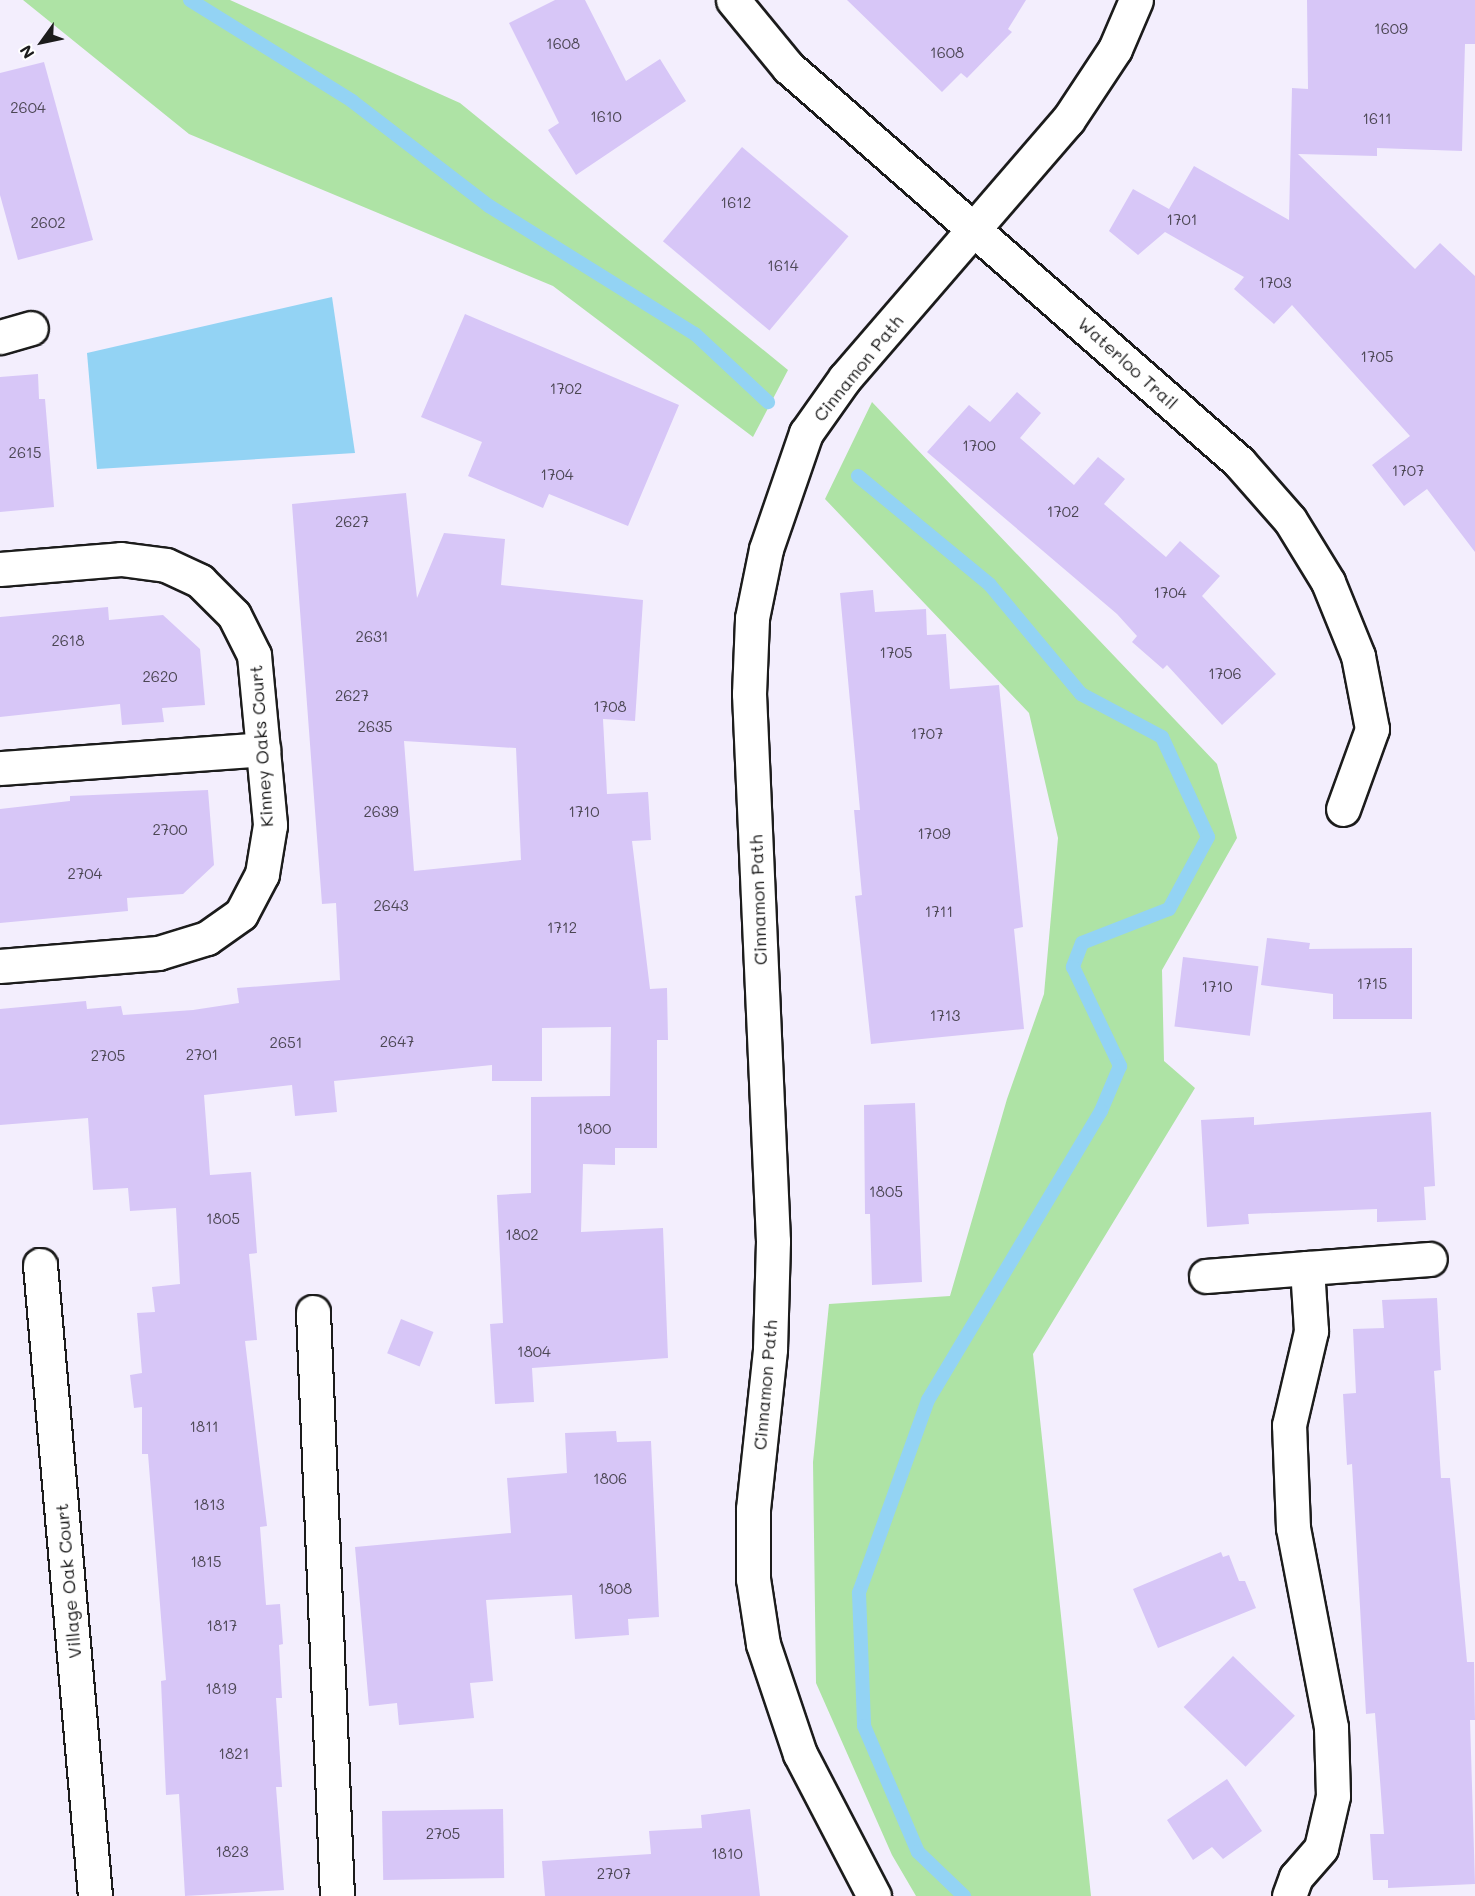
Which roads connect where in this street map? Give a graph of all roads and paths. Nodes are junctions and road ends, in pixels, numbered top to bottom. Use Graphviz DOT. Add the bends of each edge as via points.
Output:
graph roads {
  1 [pos="733,0"];
  2 [pos="1136,0"];
  3 [pos="975,228"];
  4 [pos="31,328"];
  5 [pos="0,337"];
  6 [pos="0,569"];
  7 [pos="263,748"];
  8 [pos="0,768"];
  9 [pos="1343,809"];
  10 [pos="0,966"];
  11 [pos="1430,1258"];
  12 [pos="40,1265"];
  13 [pos="1307,1268"];
  14 [pos="1206,1276"];
  15 [pos="313,1312"];
  16 [pos="95,1896"];
  17 [pos="337,1896"];
  18 [pos="874,1896"];
  19 [pos="1289,1896"];
  1 -- 3 [label="street, Waterloo Trail" via="788,66"];
  2 -- 3 [label="street, Cinnamon Path" via="1115,49 1068,120"];
  3 -- 9 [label="street, Waterloo Trail" via="1239,462 1290,520 1328,582 1358,656 1372,729"];
  3 -- 18 [label="street, Cinnamon Path" via="845,378 806,433 784,487 752,618 749,694 773,1241 770,1349 753,1509 753,1579 763,1644 800,1754"];
  4 -- 5 [label="street"];
  6 -- 7 [label="street, Kinney Oaks Court" via="121,559 166,565 200,581 234,615 254,655"];
  7 -- 8 [label="street"];
  7 -- 10 [label="street, Kinney Oaks Court" via="270,825 262,874 241,914 207,938 158,953"];
  11 -- 13 [label="street"];
  12 -- 16 [label="street, Village Oak Court"];
  13 -- 14 [label="street"];
  13 -- 19 [label="street" via="1311,1331 1289,1425 1293,1528 1331,1726 1334,1796 1321,1848 1296,1877"];
  15 -- 17 [label="street"];
}
